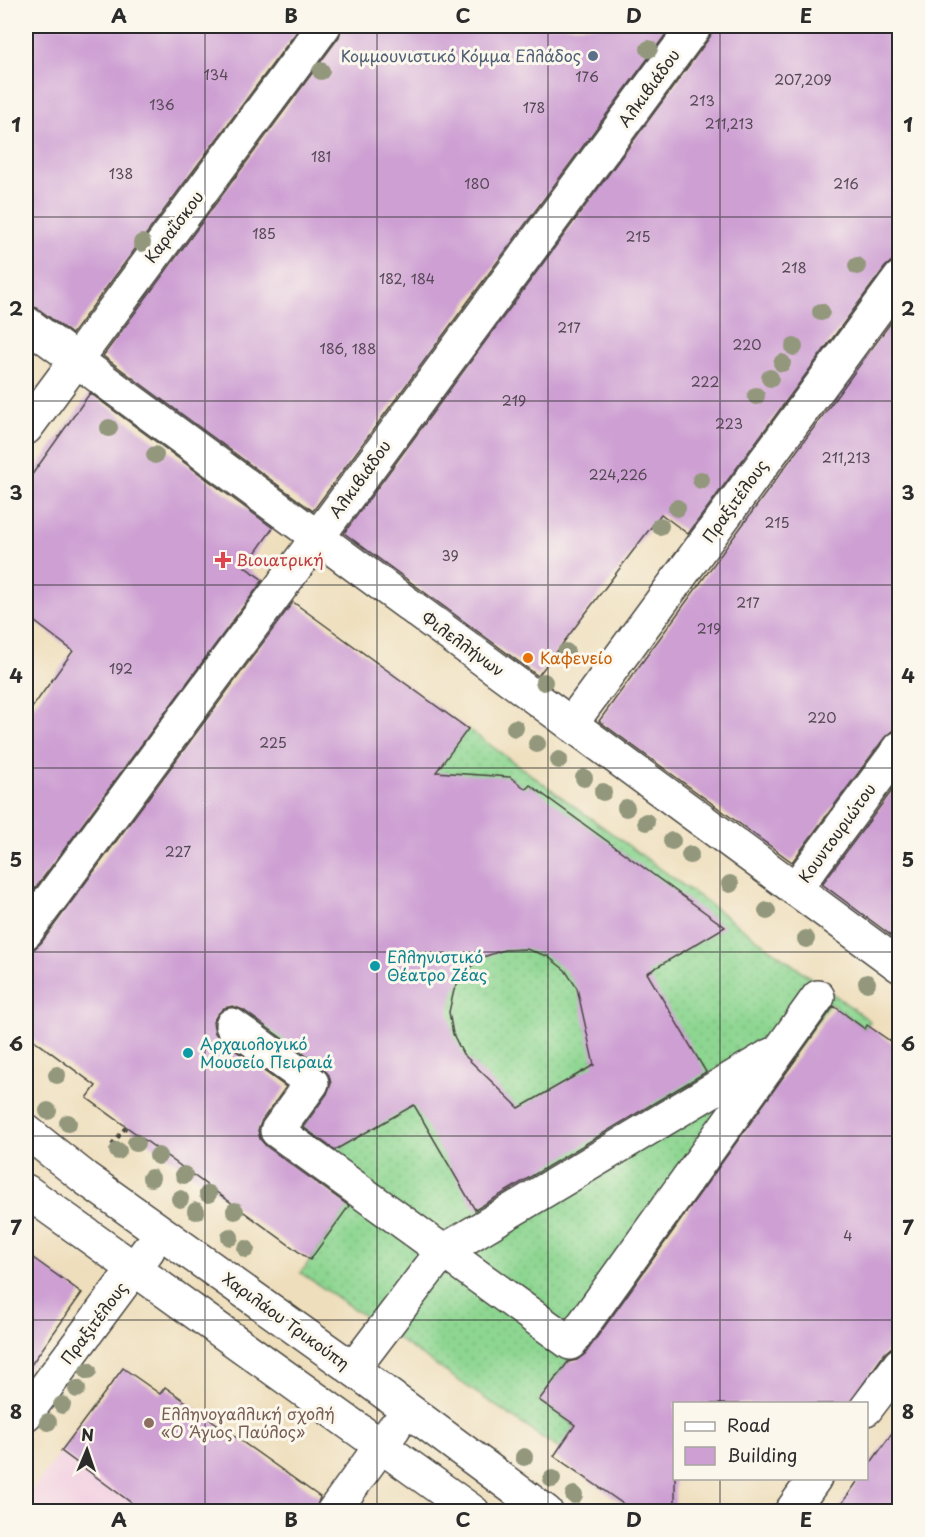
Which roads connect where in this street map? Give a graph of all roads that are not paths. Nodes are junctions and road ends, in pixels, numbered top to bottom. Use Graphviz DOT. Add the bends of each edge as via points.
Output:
graph roads {
  1 [pos="324,26"];
  2 [pos="695,26"];
  3 [pos="900,278"];
  4 [pos="26,323"];
  5 [pos="75,360"];
  6 [pos="26,428"];
  7 [pos="317,537"];
  8 [pos="571,724"];
  9 [pos="900,748"];
  10 [pos="795,889"];
  11 [pos="26,932"];
  12 [pos="900,966"];
  13 [pos="818,998"];
  14 [pos="232,1025"];
  15 [pos="780,1049"];
  16 [pos="26,1131"];
  17 [pos="26,1191"];
  18 [pos="161,1232"];
  19 [pos="442,1252"];
  20 [pos="135,1269"];
  21 [pos="900,1365"];
  22 [pos="353,1369"];
  23 [pos="868,1408"];
  24 [pos="408,1411"];
  25 [pos="26,1414"];
  26 [pos="381,1445"];
  27 [pos="814,1480"];
  28 [pos="333,1512"];
  29 [pos="473,1512"];
  30 [pos="546,1512"];
  31 [pos="791,1512"];
  1 -- 5 [label="street, Καραΐσκου"];
  2 -- 7 [label="street, Αλκιβιάδου"];
  3 -- 8 [label="street, Πραξιτέλους"];
  4 -- 5 [label="street, Φιλελλήνων"];
  5 -- 6 [label="street, Καραΐσκου"];
  5 -- 7 [label="street, Φιλελλήνων"];
  7 -- 8 [label="street, Φιλελλήνων"];
  7 -- 11 [label="street, Αλκιβιάδου"];
  8 -- 10 [label="street, Φιλελλήνων"];
  9 -- 10 [label="street, Κουντουριώτου"];
  10 -- 12 [label="street, Φιλελλήνων"];
  13 -- 15 [label="street"];
  14 -- 19 [label="street" via="312,1083 277,1131"];
  15 -- 19 [label="street"];
  15 -- 19 [label="street" via="570,1343"];
  16 -- 18 [label="street, Χαριλάου Τρικούπη"];
  17 -- 20 [label="street"];
  18 -- 20 [label="street, Πραξιτέλους"];
  18 -- 22 [label="street, Χαριλάου Τρικούπη"];
  19 -- 22 [label="street"];
  20 -- 25 [label="street, Πραξιτέλους"];
  20 -- 26 [label="street"];
  21 -- 23 [label="street"];
  22 -- 24 [label="street, Χαριλάου Τρικούπη"];
  24 -- 26 [label="street"];
  24 -- 30 [label="street, Χαριλάου Τρικούπη"];
  26 -- 28 [label="street"];
  26 -- 29 [label="street"];
  27 -- 31 [label="street"];
}
